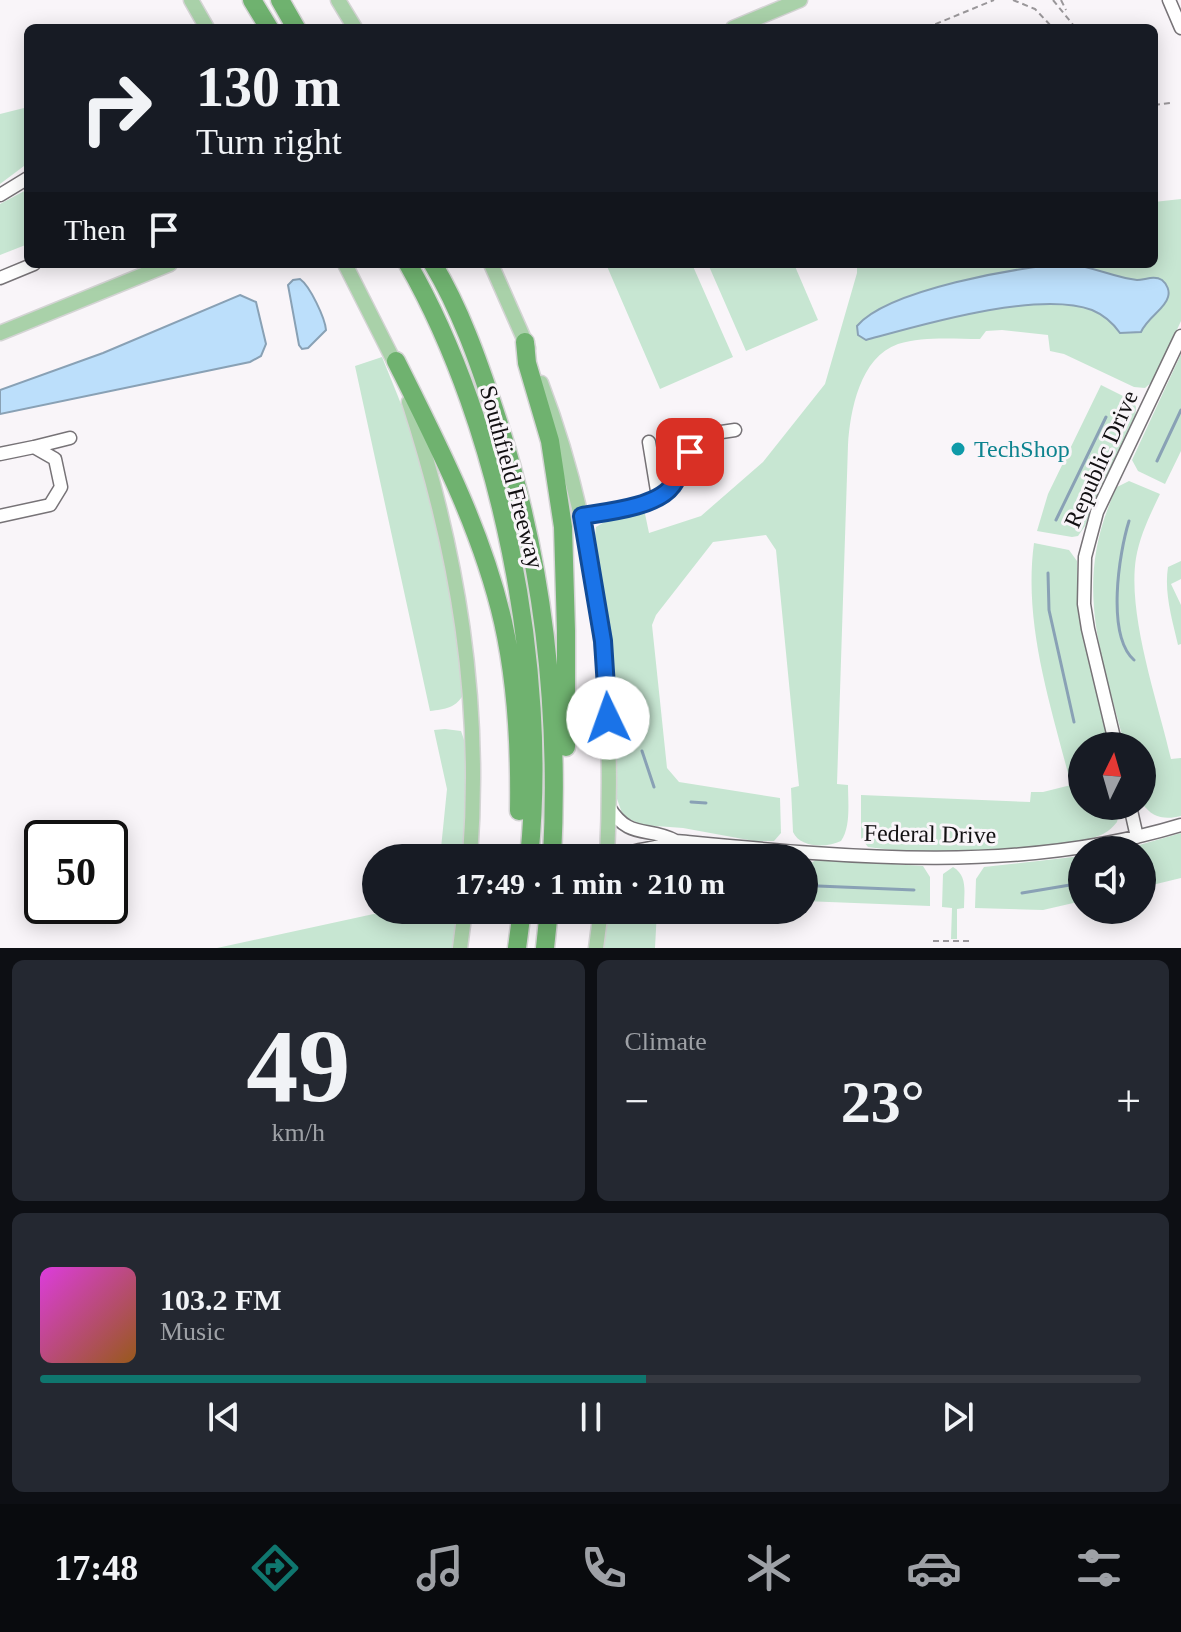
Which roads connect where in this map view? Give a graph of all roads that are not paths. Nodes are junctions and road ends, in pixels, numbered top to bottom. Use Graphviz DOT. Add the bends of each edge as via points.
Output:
graph roads {
  1 [pos="191,0"];
  2 [pos="252,0"];
  3 [pos="280,0"];
  4 [pos="338,0"];
  5 [pos="800,0"];
  6 [pos="1169,0"];
  7 [pos="205,24"];
  8 [pos="267,24"];
  9 [pos="294,24"];
  10 [pos="353,24"];
  11 [pos="743,24"];
  12 [pos="1181,28"];
  13 [pos="24,180"];
  14 [pos="0,195"];
  15 [pos="24,268"];
  16 [pos="160,268"];
  17 [pos="347,268"];
  18 [pos="410,268"];
  19 [pos="435,268"];
  20 [pos="493,268"];
  21 [pos="0,278"];
  22 [pos="0,333"];
  23 [pos="1181,336"];
  24 [pos="525,342"];
  25 [pos="396,361"];
  26 [pos="735,430"];
  27 [pos="70,438"];
  28 [pos="649,442"];
  29 [pos="34,447"];
  30 [pos="0,454"];
  31 [pos="658,497"];
  32 [pos="0,516"];
  33 [pos="582,516"];
  34 [pos="1113,732"];
  35 [pos="609,807"];
  36 [pos="1181,825"];
  37 [pos="1141,836"];
  38 [pos="676,841"];
  39 [pos="470,844"];
  40 [pos="518,844"];
  41 [pos="530,844"];
  42 [pos="553,844"];
  43 [pos="564,844"];
  44 [pos="608,844"];
  45 [pos="670,844"];
  46 [pos="1068,850"];
  47 [pos="463,924"];
  48 [pos="520,924"];
  49 [pos="599,924"];
  50 [pos="460,948"];
  51 [pos="517,948"];
  52 [pos="596,948"];
  1 -- 7 [label="main road"];
  2 -- 8 [label="highway"];
  3 -- 9 [label="highway"];
  4 -- 10 [label="main road"];
  5 -- 11 [label="main road"];
  6 -- 12 [label="street"];
  13 -- 14 [label="street"];
  15 -- 21 [label="street"];
  16 -- 22 [label="main road"];
  17 -- 25 [label="main road"];
  18 -- 41 [label="highway, Southfield Freeway" via="473,417 511,554 528,663"];
  19 -- 42 [label="highway, Southfield Freeway" via="490,396 536,563 553,713"];
  20 -- 24 [label="main road"];
  23 -- 34 [label="street, Republic Drive" via="1097,512 1085,557 1084,604"];
  24 -- 33 [label="main road" via="561,437"];
  24 -- 43 [label="highway" via="550,441 563,527"];
  25 -- 39 [label="main road" via="441,506 464,626 473,713"];
  25 -- 40 [label="highway" via="451,473 503,621 518,729"];
  26 -- 31 [label="street" via="688,437 690,452 672,486"];
  27 -- 29 [label="street"];
  28 -- 31 [label="street"];
  29 -- 30 [label="street"];
  29 -- 32 [label="street" via="55,459 61,487 50,505"];
  31 -- 33 [label="street"];
  33 -- 35 [label="main road" via="603,641"];
  35 -- 38 [label="street, Federal Drive" via="632,830"];
  35 -- 44 [label="main road"];
  36 -- 37 [label="street, Federal Drive"];
  38 -- 45 [label="street, Federal Drive"];
  38 -- 46 [label="street, Federal Drive" via="958,859"];
  47 -- 50 [label="main road"];
  48 -- 51 [label="highway"];
  49 -- 52 [label="main road"];
}
